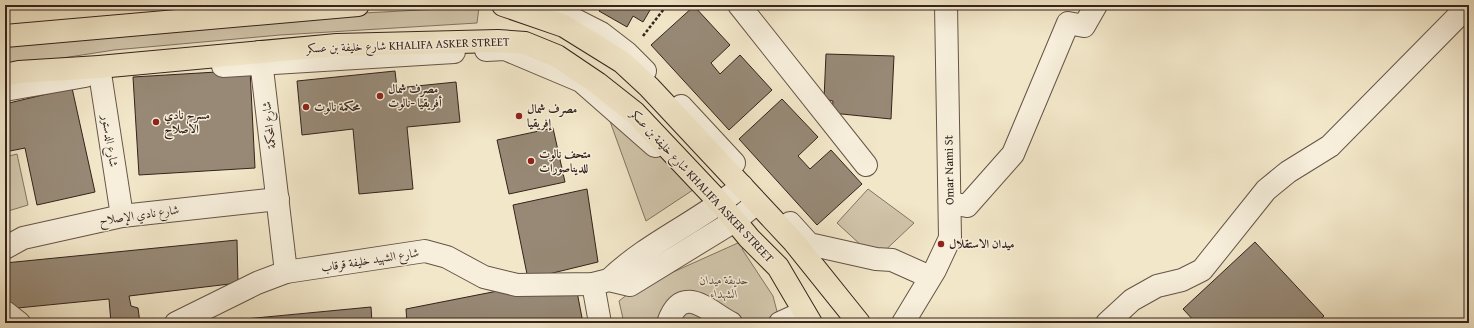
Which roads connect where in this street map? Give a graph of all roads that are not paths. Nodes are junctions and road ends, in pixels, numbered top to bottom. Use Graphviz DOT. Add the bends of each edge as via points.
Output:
graph roads {
  1 [pos="358,5"];
  2 [pos="546,5"];
  3 [pos="739,5"];
  4 [pos="946,5"];
  5 [pos="1096,5"];
  6 [pos="1469,5"];
  7 [pos="512,7"];
  8 [pos="5,36"];
  9 [pos="261,58"];
  10 [pos="99,71"];
  11 [pos="5,75"];
  12 [pos="5,90"];
  13 [pos="866,165"];
  14 [pos="742,186"];
  15 [pos="278,199"];
  16 [pos="757,203"];
  17 [pos="950,203"];
  18 [pos="725,214"];
  19 [pos="122,216"];
  20 [pos="5,248"];
  21 [pos="286,272"];
  22 [pos="930,277"];
  23 [pos="601,282"];
  24 [pos="5,312"];
  25 [pos="807,317"];
  26 [pos="19,323"];
  27 [pos="176,323"];
  28 [pos="600,323"];
  29 [pos="668,323"];
  30 [pos="731,323"];
  31 [pos="780,323"];
  32 [pos="859,323"];
  33 [pos="903,323"];
  34 [pos="1107,323"];
  1 -- 8 [label="main road"];
  2 -- 22 [label="street" via="601,33 627,53 704,130 809,244 876,259 892,260"];
  3 -- 13 [label="street"];
  4 -- 17 [label="street, Omar Nami St"];
  5 -- 17 [label="street" via="1084,26 1068,23 1013,154 967,206"];
  6 -- 34 [label="street" via="1330,146 1288,172 1266,190 1202,270 1182,280 1157,286 1132,300"];
  7 -- 14 [label="main road" via="564,26 622,62 649,87"];
  9 -- 10 [label="main road, شارع خليفة بن عسكر KHALIFA ASKER STREET"];
  9 -- 15 [label="street, شارع المحكمة"];
  9 -- 18 [label="main road, شارع خليفة بن عسكر KHALIFA ASKER STREET" via="337,45 498,41 525,43 557,56 635,113"];
  10 -- 11 [label="main road, شارع خليفة بن عسكر KHALIFA ASKER STREET" via="19,72"];
  10 -- 12 [label="street"];
  10 -- 19 [label="street, شارع الدستور"];
  14 -- 16 [label="main road"];
  14 -- 18 [label="street"];
  15 -- 19 [label="street, شارع نادي الإصلاح"];
  15 -- 21 [label="street, شارع المحكمة"];
  16 -- 18 [label="street"];
  16 -- 32 [label="main road" via="794,242"];
  17 -- 22 [label="street, Omar Nami St" via="950,238"];
  18 -- 23 [label="street" via="626,264"];
  18 -- 25 [label="main road, شارع خليفة بن عسكر KHALIFA ASKER STREET" via="778,267"];
  19 -- 20 [label="street, شارع نادي الإصلاح" via="23,238"];
  21 -- 23 [label="street, شارع الشهيد خليفة قرقاب" via="425,251 447,257 484,277 517,285"];
  21 -- 27 [label="street, شارع الشهيد خليفة قرقاب" via="257,283"];
  22 -- 33 [label="street, Omar Nami St"];
  23 -- 28 [label="street"];
  24 -- 26 [label="street"];
  25 -- 31 [label="street"];
  29 -- 30 [label="street" via="680,304 691,301 700,303"];
}
